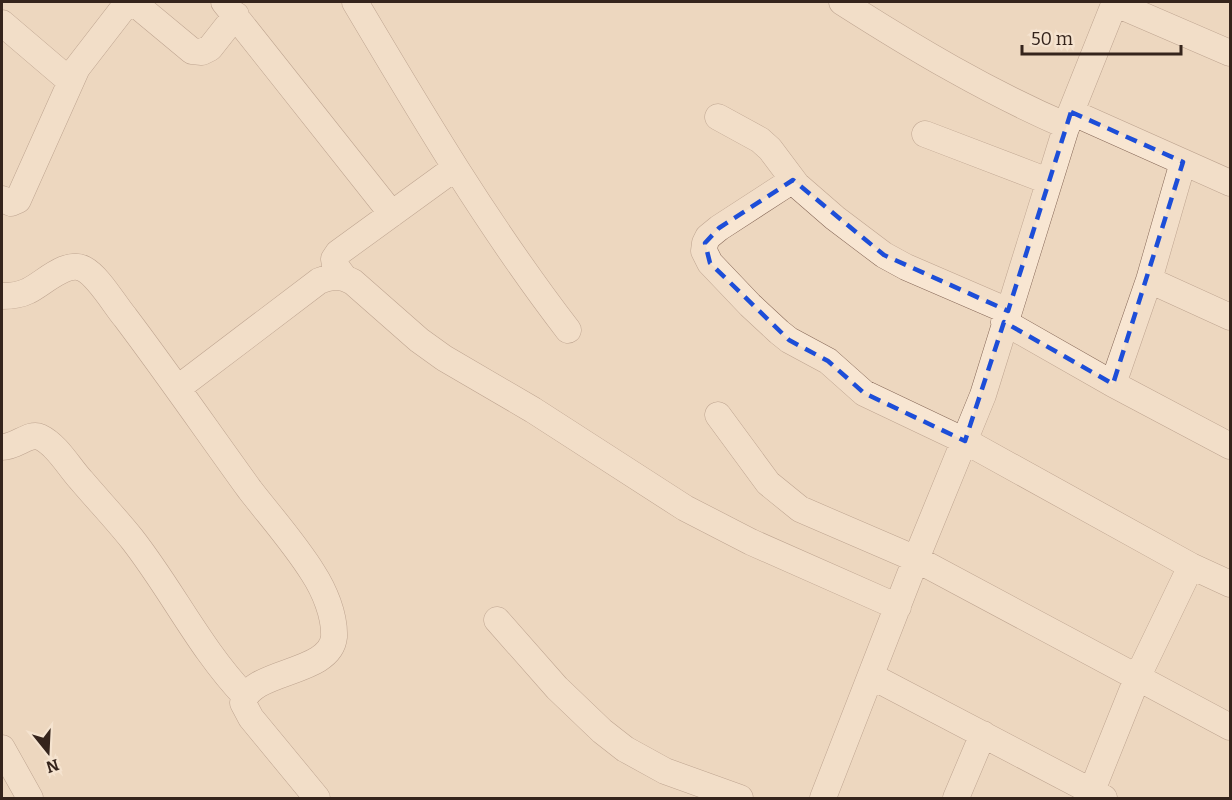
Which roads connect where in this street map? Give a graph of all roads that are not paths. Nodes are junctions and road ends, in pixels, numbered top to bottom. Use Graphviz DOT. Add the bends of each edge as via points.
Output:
graph roads {
  1 [pos="128,2"];
  2 [pos="133,2"];
  3 [pos="355,2"];
  4 [pos="842,2"];
  5 [pos="1114,2"];
  6 [pos="230,8"];
  7 [pos="2,23"];
  8 [pos="1229,50"];
  9 [pos="70,81"];
  10 [pos="718,117"];
  11 [pos="1069,119"];
  12 [pos="925,134"];
  13 [pos="1183,162"];
  14 [pos="455,168"];
  15 [pos="793,180"];
  16 [pos="1048,181"];
  17 [pos="1230,183"];
  18 [pos="2,199"];
  19 [pos="393,214"];
  20 [pos="344,277"];
  21 [pos="1149,280"];
  22 [pos="2,296"];
  23 [pos="1006,317"];
  24 [pos="1230,317"];
  25 [pos="568,330"];
  26 [pos="1113,384"];
  27 [pos="178,388"];
  28 [pos="718,415"];
  29 [pos="965,441"];
  30 [pos="1230,446"];
  31 [pos="2,447"];
  32 [pos="916,560"];
  33 [pos="1191,566"];
  34 [pos="1230,584"];
  35 [pos="898,607"];
  36 [pos="497,620"];
  37 [pos="871,676"];
  38 [pos="1138,676"];
  39 [pos="244,696"];
  40 [pos="1230,727"];
  41 [pos="983,734"];
  42 [pos="2,748"];
  43 [pos="1095,796"];
  44 [pos="30,798"];
  45 [pos="317,798"];
  46 [pos="740,798"];
  47 [pos="823,798"];
  48 [pos="956,798"];
  1 -- 9 [label="street"];
  2 -- 6 [label="street" via="192,51 202,52 210,48"];
  3 -- 14 [label="street"];
  4 -- 11 [label="street" via="910,45 1022,106"];
  5 -- 8 [label="street"];
  5 -- 11 [label="street"];
  6 -- 19 [label="street"];
  7 -- 9 [label="street"];
  9 -- 18 [label="street" via="18,200 12,203"];
  10 -- 15 [label="street" via="760,140"];
  11 -- 13 [label="street"];
  11 -- 16 [label="street"];
  12 -- 16 [label="street"];
  13 -- 17 [label="street"];
  13 -- 21 [label="street"];
  14 -- 19 [label="street"];
  14 -- 25 [label="street" via="522,271"];
  15 -- 23 [label="street" via="884,255"];
  15 -- 29 [label="street" via="708,237 704,251 710,263 784,336 828,361 864,393"];
  16 -- 23 [label="street"];
  19 -- 20 [label="street" via="338,253 335,265"];
  20 -- 27 [label="street" via="319,281"];
  20 -- 35 [label="street" via="444,358 685,508 751,542"];
  21 -- 24 [label="street"];
  21 -- 26 [label="street"];
  22 -- 27 [label="street" via="27,292 65,269 86,269"];
  23 -- 26 [label="street"];
  23 -- 29 [label="street"];
  26 -- 30 [label="street"];
  27 -- 39 [label="street" via="313,572 332,616 334,639 330,648"];
  28 -- 32 [label="street" via="768,483 783,497 800,509"];
  29 -- 32 [label="street"];
  29 -- 33 [label="street"];
  31 -- 39 [label="street" via="34,436 55,450 133,540"];
  32 -- 35 [label="street"];
  32 -- 38 [label="street"];
  33 -- 34 [label="street"];
  33 -- 38 [label="street"];
  35 -- 37 [label="street"];
  36 -- 46 [label="street" via="557,688 625,749 665,771"];
  37 -- 41 [label="street"];
  37 -- 47 [label="street"];
  38 -- 40 [label="street"];
  38 -- 43 [label="street"];
  39 -- 45 [label="street" via="244,709 250,718"];
  41 -- 43 [label="street"];
  41 -- 48 [label="street"];
  42 -- 44 [label="street"];
}
